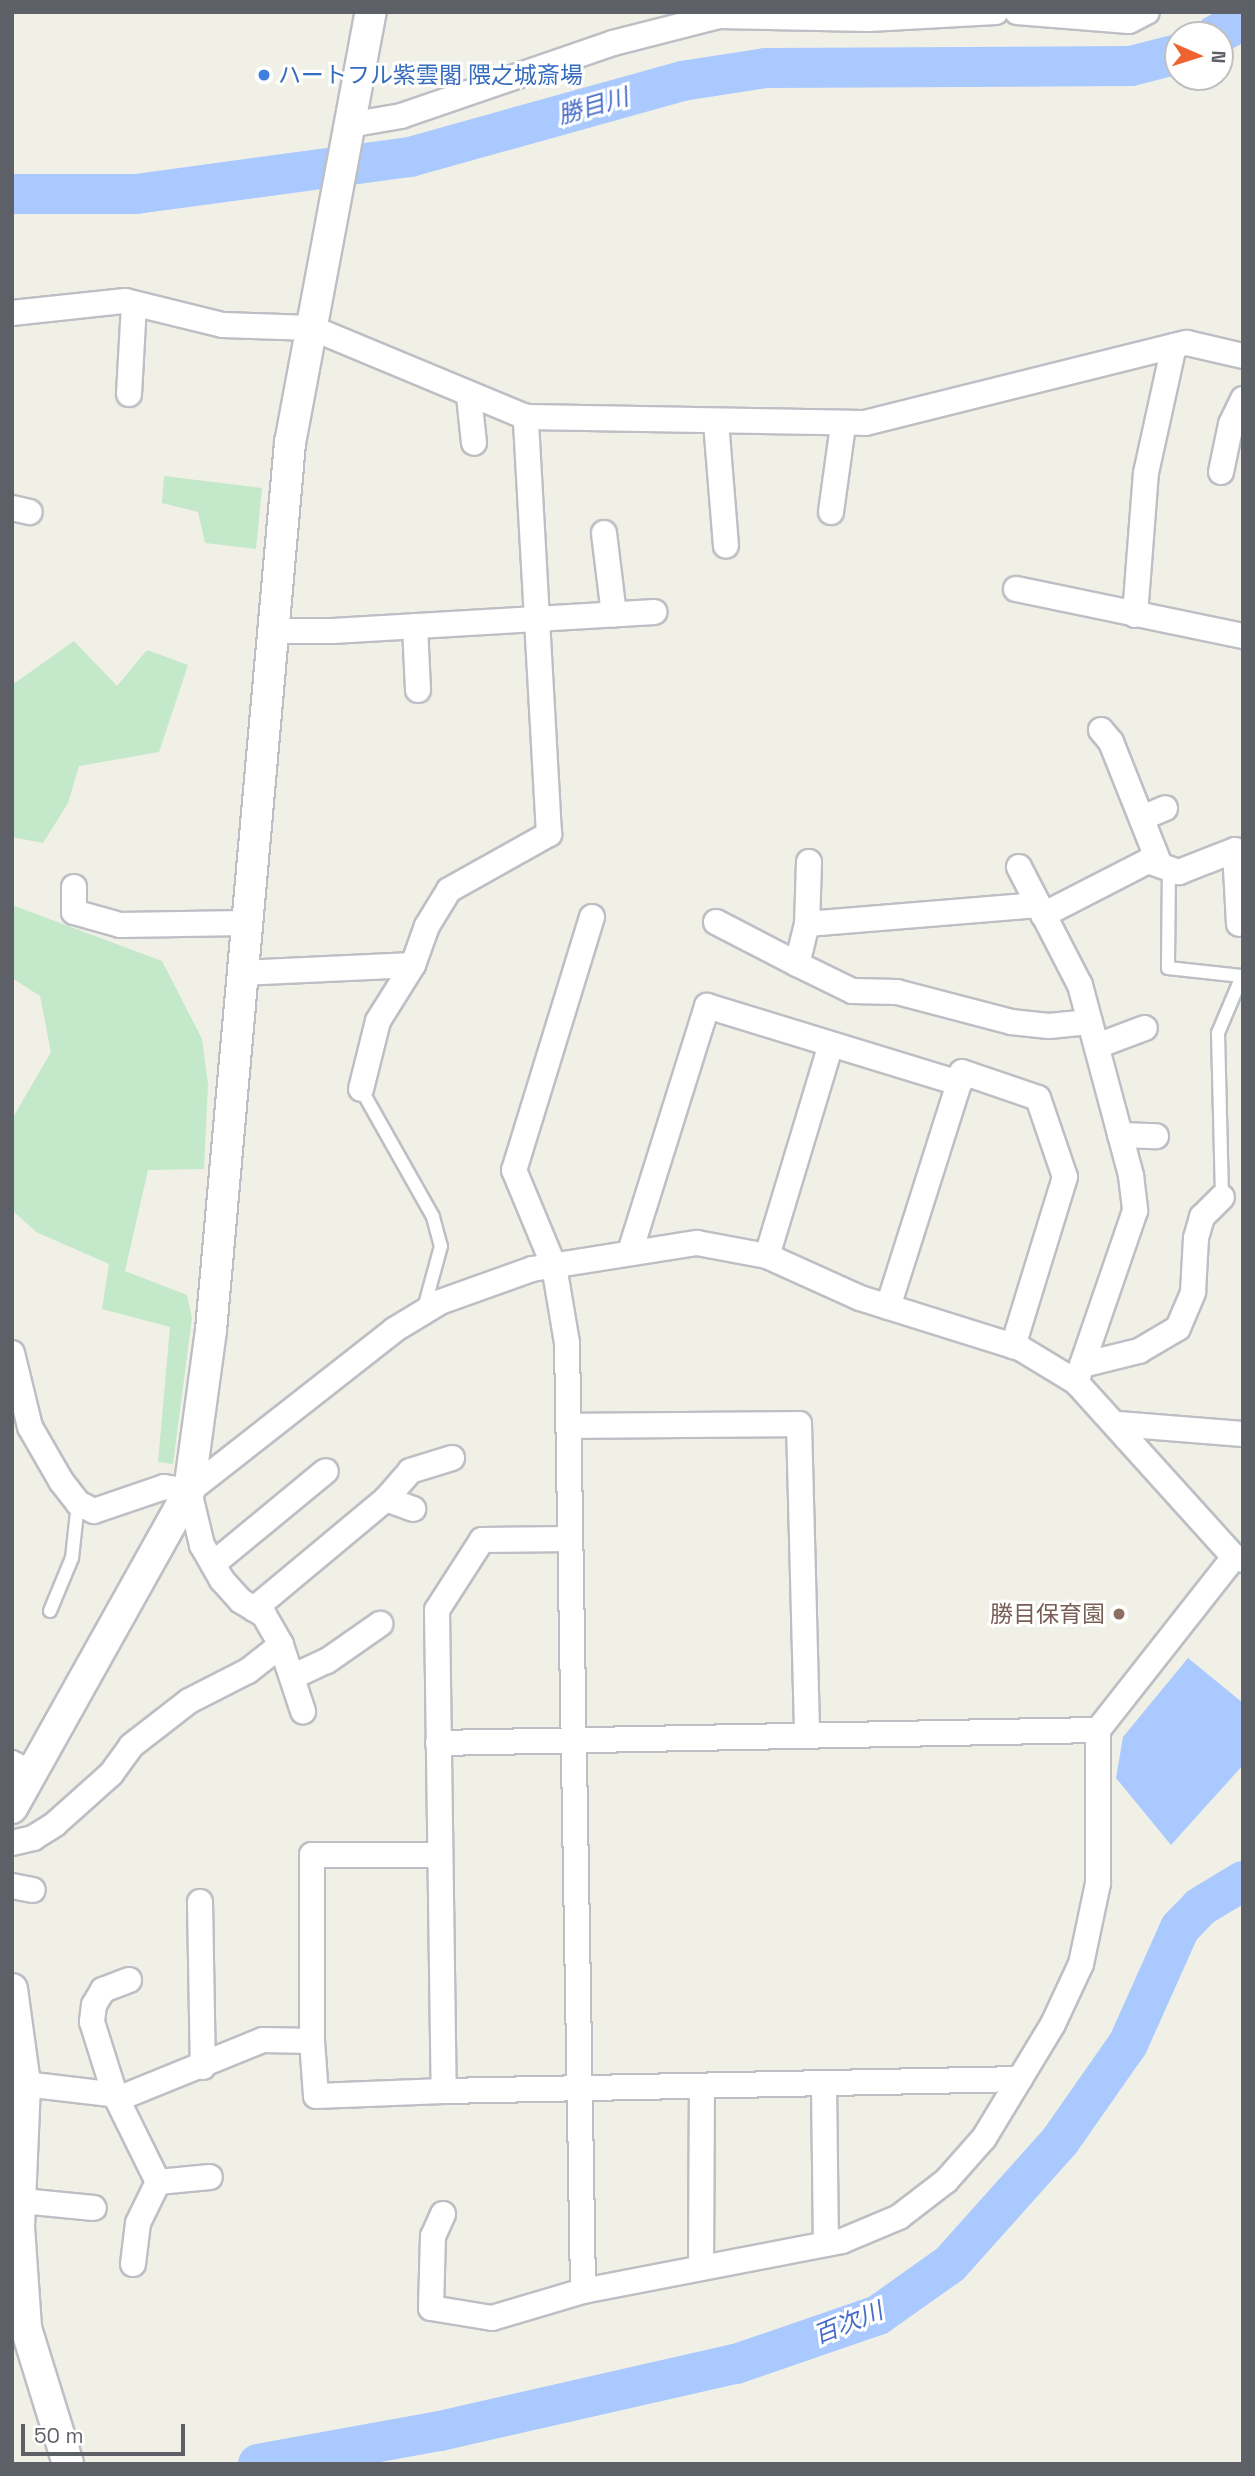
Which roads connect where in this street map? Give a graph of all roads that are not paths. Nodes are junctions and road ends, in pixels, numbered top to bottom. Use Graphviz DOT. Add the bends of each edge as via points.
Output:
graph roads {
  1 [pos="371,12"];
  2 [pos="996,12"];
  3 [pos="1017,12"];
  4 [pos="1147,12"];
  5 [pos="348,133"];
  6 [pos="135,304"];
  7 [pos="12,313"];
  8 [pos="312,328"];
  9 [pos="1174,346"];
  10 [pos="1243,356"];
  11 [pos="129,394"];
  12 [pos="469,396"];
  13 [pos="1243,399"];
  14 [pos="526,417"];
  15 [pos="716,422"];
  16 [pos="843,425"];
  17 [pos="474,443"];
  18 [pos="1221,472"];
  19 [pos="831,512"];
  20 [pos="604,533"];
  21 [pos="726,546"];
  22 [pos="1016,589"];
  23 [pos="654,612"];
  24 [pos="614,614"];
  25 [pos="1135,615"];
  26 [pos="537,619"];
  27 [pos="415,626"];
  28 [pos="270,631"];
  29 [pos="1243,636"];
  30 [pos="418,691"];
  31 [pos="1101,730"];
  32 [pos="1165,808"];
  33 [pos="1142,818"];
  34 [pos="809,862"];
  35 [pos="1019,867"];
  36 [pos="1165,867"];
  37 [pos="74,887"];
  38 [pos="1041,910"];
  39 [pos="592,917"];
  40 [pos="716,922"];
  41 [pos="245,923"];
  42 [pos="807,924"];
  43 [pos="1239,924"];
  44 [pos="797,964"];
  45 [pos="413,965"];
  46 [pos="241,973"];
  47 [pos="1145,1028"];
  48 [pos="1093,1034"];
  49 [pos="831,1044"];
  50 [pos="959,1083"];
  51 [pos="362,1089"];
  52 [pos="1120,1135"];
  53 [pos="1156,1136"];
  54 [pos="1222,1197"];
  55 [pos="630,1252"];
  56 [pos="767,1256"];
  57 [pos="554,1266"];
  58 [pos="888,1307"];
  59 [pos="423,1313"];
  60 [pos="1013,1346"];
  61 [pos="12,1353"];
  62 [pos="1079,1373"];
  63 [pos="1118,1424"];
  64 [pos="568,1426"];
  65 [pos="1243,1434"];
  66 [pos="452,1458"];
  67 [pos="326,1471"];
  68 [pos="189,1491"];
  69 [pos="386,1499"];
  70 [pos="78,1503"];
  71 [pos="413,1508"];
  72 [pos="570,1539"];
  73 [pos="1238,1558"];
  74 [pos="213,1564"];
  75 [pos="254,1609"];
  76 [pos="50,1611"];
  77 [pos="380,1624"];
  78 [pos="281,1645"];
  79 [pos="292,1677"];
  80 [pos="303,1711"];
  81 [pos="1098,1730"];
  82 [pos="807,1734"];
  83 [pos="572,1738"];
  84 [pos="438,1743"];
  85 [pos="21,1767"];
  86 [pos="12,1808"];
  87 [pos="12,1843"];
  88 [pos="439,1855"];
  89 [pos="200,1902"];
  90 [pos="129,1980"];
  91 [pos="12,1989"];
  92 [pos="312,2041"];
  93 [pos="203,2067"];
  94 [pos="1020,2079"];
  95 [pos="26,2084"];
  96 [pos="824,2084"];
  97 [pos="702,2086"];
  98 [pos="579,2089"];
  99 [pos="444,2091"];
  100 [pos="115,2095"];
  101 [pos="210,2177"];
  102 [pos="158,2182"];
  103 [pos="94,2208"];
  104 [pos="443,2214"];
  105 [pos="18,2219"];
  106 [pos="825,2244"];
  107 [pos="133,2264"];
  108 [pos="701,2268"];
  109 [pos="583,2291"];
  110 [pos="68,2464"];
  1 -- 5 [label="street"];
  2 -- 5 [label="street" via="869,19 719,16 614,43"];
  3 -- 4 [label="street" via="1129,21"];
  5 -- 8 [label="street"];
  6 -- 7 [label="street"];
  6 -- 8 [label="street" via="223,325"];
  6 -- 11 [label="street"];
  8 -- 12 [label="street"];
  8 -- 28 [label="street" via="290,443"];
  9 -- 10 [label="street" via="1187,343"];
  9 -- 16 [label="street"];
  9 -- 25 [label="street" via="1146,473"];
  12 -- 14 [label="street"];
  12 -- 17 [label="street"];
  13 -- 18 [label="street" via="1231,424"];
  14 -- 15 [label="street"];
  14 -- 26 [label="street"];
  15 -- 16 [label="street"];
  15 -- 21 [label="street"];
  16 -- 19 [label="street"];
  20 -- 24 [label="street"];
  22 -- 25 [label="street"];
  23 -- 24 [label="street"];
  24 -- 26 [label="street"];
  25 -- 29 [label="street"];
  26 -- 27 [label="street"];
  26 -- 45 [label="street" via="549,835 450,890 428,926"];
  27 -- 28 [label="street"];
  27 -- 30 [label="street"];
  28 -- 41 [label="street"];
  31 -- 33 [label="street" via="1111,742"];
  32 -- 33 [label="street"];
  33 -- 36 [label="street"];
  34 -- 42 [label="street"];
  35 -- 38 [label="street"];
  36 -- 38 [label="street" via="1147,861"];
  36 -- 43 [label="street" via="1179,872 1235,849"];
  36 -- 54 [label="lane" via="1168,968 1242,976 1217,1033"];
  37 -- 41 [label="street" via="75,912 120,925 147,916"];
  38 -- 42 [label="street"];
  38 -- 48 [label="street" via="1080,985"];
  39 -- 57 [label="street" via="514,1170"];
  40 -- 44 [label="street"];
  41 -- 46 [label="street"];
  42 -- 44 [label="street"];
  44 -- 48 [label="street" via="852,991 897,992 1011,1021"];
  45 -- 46 [label="street"];
  45 -- 51 [label="street" via="378,1021"];
  46 -- 68 [label="street" via="211,1330"];
  47 -- 48 [label="street"];
  48 -- 52 [label="street"];
  49 -- 50 [label="street"];
  49 -- 55 [label="street" via="707,1006"];
  49 -- 56 [label="street"];
  50 -- 58 [label="street"];
  50 -- 60 [label="street" via="962,1072 1038,1098 1065,1177"];
  51 -- 59 [label="lane" via="433,1217 441,1246"];
  52 -- 53 [label="street"];
  52 -- 62 [label="street" via="1135,1211"];
  54 -- 62 [label="street" via="1202,1217 1193,1292 1178,1328 1139,1351"];
  55 -- 56 [label="street" via="697,1243"];
  55 -- 57 [label="street"];
  56 -- 58 [label="street"];
  57 -- 59 [label="street" via="532,1269 440,1302"];
  57 -- 64 [label="street" via="567,1343"];
  58 -- 60 [label="street"];
  59 -- 68 [label="street"];
  60 -- 62 [label="street"];
  61 -- 70 [label="street" via="30,1427"];
  62 -- 63 [label="street"];
  63 -- 65 [label="street"];
  63 -- 73 [label="street"];
  64 -- 72 [label="street"];
  64 -- 82 [label="street" via="799,1424"];
  66 -- 69 [label="street" via="410,1471"];
  67 -- 74 [label="street"];
  68 -- 70 [label="street" via="164,1487 93,1511"];
  68 -- 74 [label="street" via="202,1545"];
  68 -- 85 [label="street" via="97,1660"];
  69 -- 71 [label="street"];
  69 -- 75 [label="street"];
  70 -- 76 [label="lane" via="72,1558"];
  72 -- 83 [label="street"];
  72 -- 84 [label="street" via="482,1540 437,1610"];
  73 -- 81 [label="street"];
  74 -- 75 [label="street" via="234,1594"];
  75 -- 78 [label="street" via="264,1615"];
  77 -- 79 [label="street" via="327,1661"];
  78 -- 79 [label="street"];
  78 -- 87 [label="street" via="248,1671 189,1701 131,1746 111,1774 55,1824 33,1838"];
  79 -- 80 [label="street"];
  81 -- 82 [label="street"];
  81 -- 94 [label="street" via="1098,1884 1081,1964"];
  82 -- 83 [label="street"];
  83 -- 84 [label="street"];
  83 -- 98 [label="street"];
  84 -- 88 [label="street"];
  85 -- 86 [label="street"];
  88 -- 92 [label="street" via="312,1855"];
  88 -- 99 [label="street"];
  89 -- 93 [label="street"];
  90 -- 100 [label="street" via="103,1990 94,2005 92,2022"];
  91 -- 95 [label="street"];
  92 -- 93 [label="street" via="263,2040"];
  92 -- 99 [label="street" via="316,2096"];
  93 -- 100 [label="street"];
  94 -- 96 [label="street"];
  94 -- 106 [label="street" via="984,2138 946,2181 899,2217"];
  95 -- 100 [label="street"];
  95 -- 105 [label="street"];
  96 -- 97 [label="street"];
  96 -- 106 [label="street"];
  97 -- 98 [label="street"];
  97 -- 108 [label="street"];
  98 -- 99 [label="street"];
  98 -- 109 [label="street"];
  100 -- 102 [label="street"];
  101 -- 102 [label="street"];
  102 -- 107 [label="street" via="136,2230"];
  103 -- 105 [label="street"];
  104 -- 109 [label="street" via="433,2236 431,2308 492,2318"];
  105 -- 110 [label="street" via="26,2328"];
  106 -- 108 [label="street"];
  108 -- 109 [label="street"];
}
